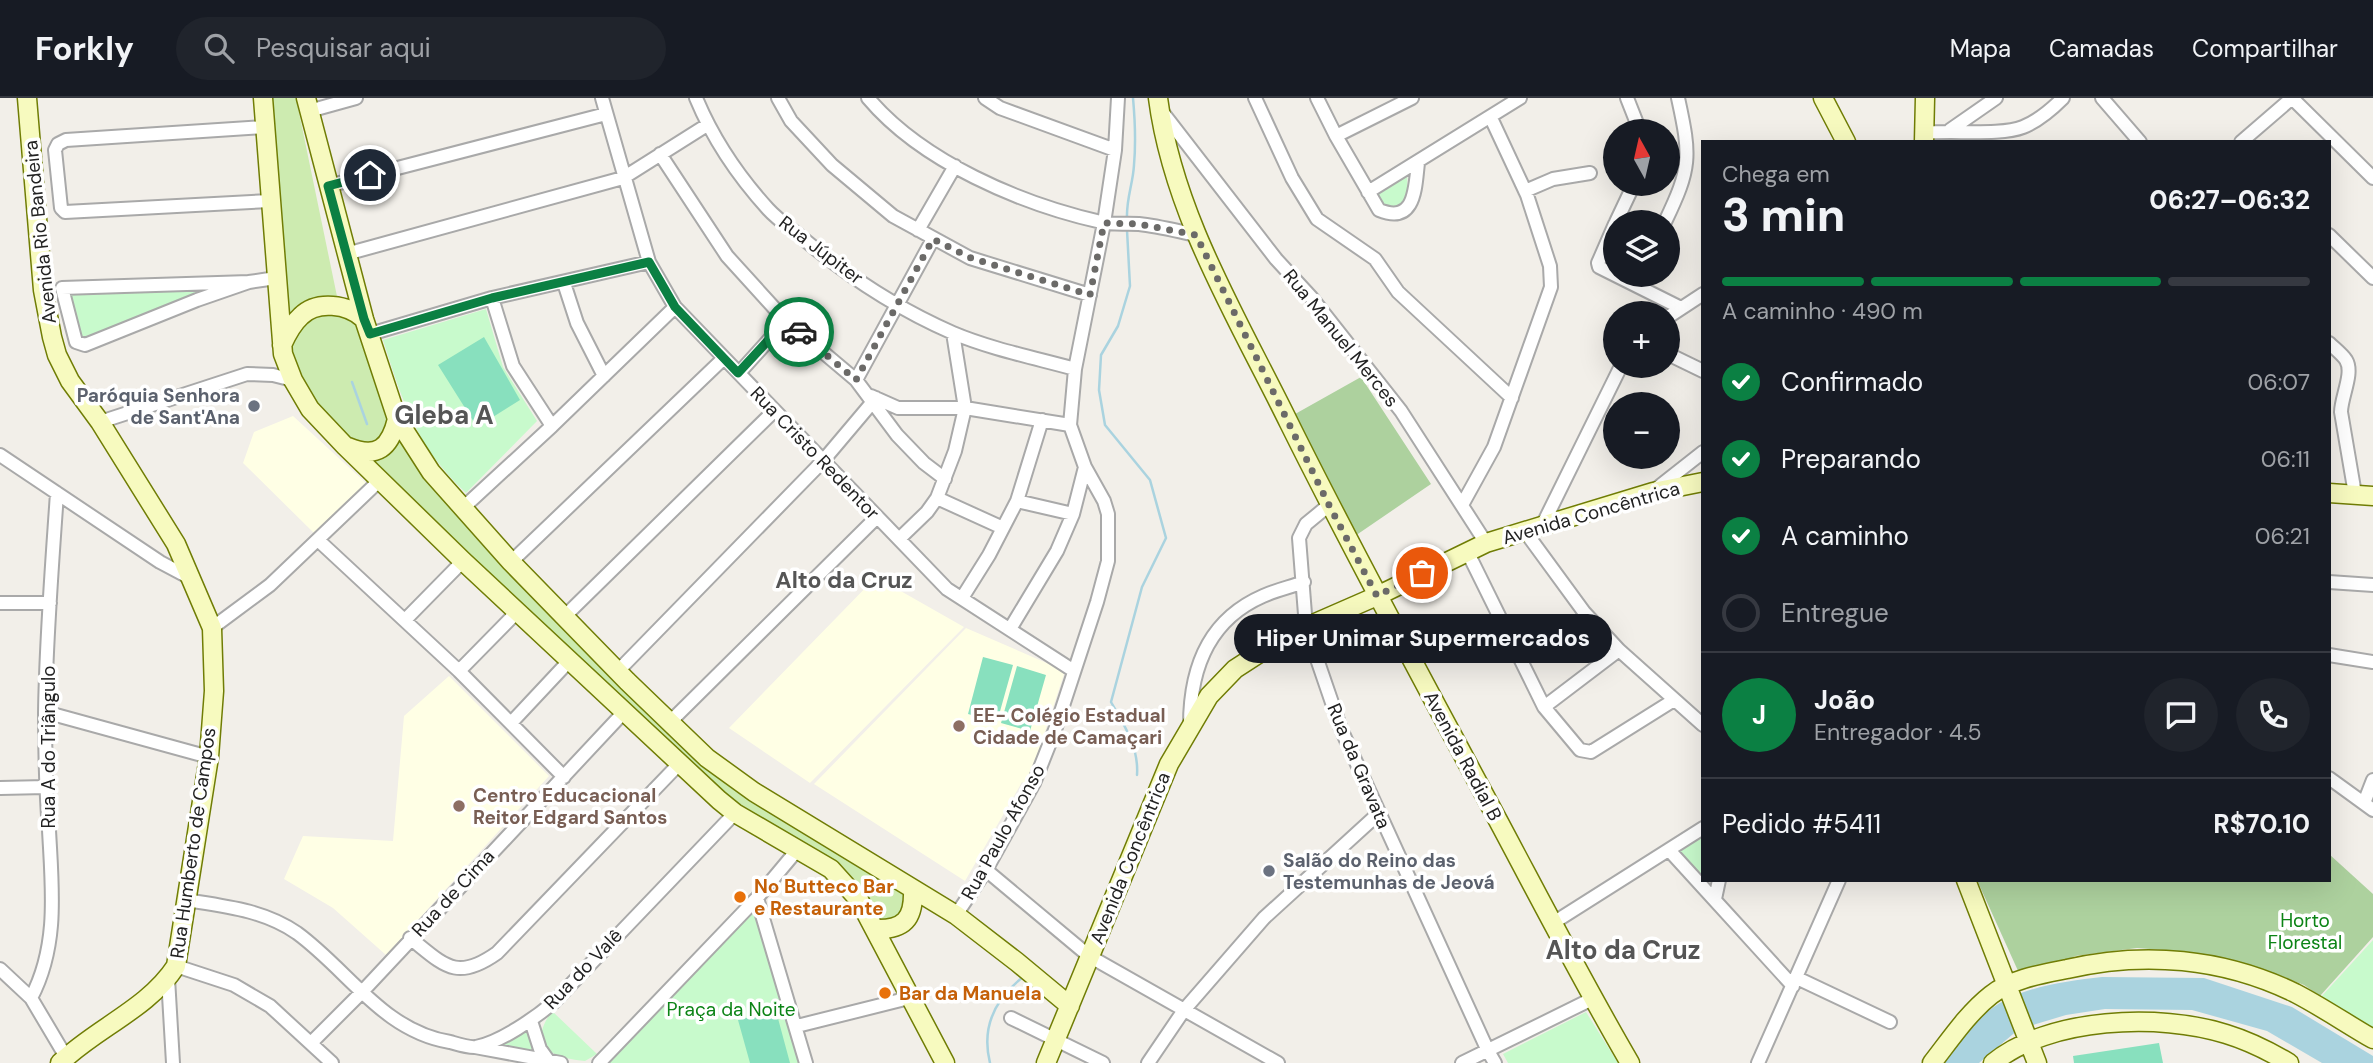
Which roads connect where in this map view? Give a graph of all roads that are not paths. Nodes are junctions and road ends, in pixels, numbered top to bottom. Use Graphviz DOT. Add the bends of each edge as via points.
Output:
graph roads {
  1 [pos="27,98"];
  2 [pos="263,98"];
  3 [pos="356,98"];
  4 [pos="602,98"];
  5 [pos="696,98"];
  6 [pos="778,98"];
  7 [pos="868,98"];
  8 [pos="985,98"];
  9 [pos="1118,98"];
  10 [pos="1255,98"];
  11 [pos="1317,98"];
  12 [pos="1412,98"];
  13 [pos="1520,98"];
  14 [pos="1627,98"];
  15 [pos="1678,98"];
  16 [pos="1823,98"];
  17 [pos="1925,98"];
  18 [pos="1996,98"];
  19 [pos="2063,98"];
  20 [pos="2292,98"];
  21 [pos="2107,99"];
  22 [pos="1159,103"];
  23 [pos="308,105"];
  24 [pos="606,114"];
  25 [pos="1491,118"];
  26 [pos="1635,119"];
  27 [pos="707,125"];
  28 [pos="265,127"];
  29 [pos="1950,130"];
  30 [pos="1336,136"];
  31 [pos="1924,137"];
  32 [pos="2132,139"];
  33 [pos="1845,140"];
  34 [pos="2243,140"];
  35 [pos="1164,142"];
  36 [pos="1185,142"];
  37 [pos="1115,150"];
  38 [pos="660,154"];
  39 [pos="1418,163"];
  40 [pos="955,166"];
  41 [pos="57,171"];
  42 [pos="33,172"];
  43 [pos="1590,173"];
  44 [pos="623,178"];
  45 [pos="2373,178"];
  46 [pos="328,186"];
  47 [pos="1525,191"];
  48 [pos="1368,192"];
  49 [pos="270,201"];
  50 [pos="1670,210"];
  51 [pos="1111,223"];
  52 [pos="918,230"];
  53 [pos="1196,235"];
  54 [pos="2331,237"];
  55 [pos="933,239"];
  56 [pos="1603,253"];
  57 [pos="346,254"];
  58 [pos="649,262"];
  59 [pos="1603,267"];
  60 [pos="276,278"];
  61 [pos="2373,278"];
  62 [pos="249,282"];
  63 [pos="564,283"];
  64 [pos="1649,287"];
  65 [pos="1090,295"];
  66 [pos="1701,295"];
  67 [pos="492,298"];
  68 [pos="897,303"];
  69 [pos="675,307"];
  70 [pos="1681,308"];
  71 [pos="786,321"];
  72 [pos="367,327"];
  73 [pos="953,333"];
  74 [pos="282,345"];
  75 [pos="2331,345"];
  76 [pos="724,358"];
  77 [pos="1680,360"];
  78 [pos="1075,369"];
  79 [pos="1701,370"];
  80 [pos="738,373"];
  81 [pos="604,376"];
  82 [pos="1615,378"];
  83 [pos="293,380"];
  84 [pos="856,380"];
  85 [pos="872,398"];
  86 [pos="1511,398"];
  87 [pos="965,408"];
  88 [pos="774,411"];
  89 [pos="397,419"];
  90 [pos="1042,421"];
  91 [pos="100,422"];
  92 [pos="1070,425"];
  93 [pos="552,426"];
  94 [pos="345,446"];
  95 [pos="1701,454"];
  96 [pos="0,455"];
  97 [pos="822,462"];
  98 [pos="1085,467"];
  99 [pos="945,479"];
  100 [pos="379,481"];
  101 [pos="1701,482"];
  102 [pos="1653,492"];
  103 [pos="57,493"];
  104 [pos="2331,494"];
  105 [pos="2364,495"];
  106 [pos="937,498"];
  107 [pos="1017,501"];
  108 [pos="1329,505"];
  109 [pos="1462,505"];
  110 [pos="463,508"];
  111 [pos="1073,514"];
  112 [pos="877,517"];
  113 [pos="1543,524"];
  114 [pos="1003,528"];
  115 [pos="1524,530"];
  116 [pos="898,539"];
  117 [pos="318,540"];
  118 [pos="1486,543"];
  119 [pos="1467,551"];
  120 [pos="463,561"];
  121 [pos="511,562"];
  122 [pos="192,580"];
  123 [pos="1304,582"];
  124 [pos="2331,582"];
  125 [pos="2373,585"];
  126 [pos="1377,596"];
  127 [pos="962,598"];
  128 [pos="0,603"];
  129 [pos="50,603"];
  130 [pos="518,611"];
  131 [pos="564,617"];
  132 [pos="405,621"];
  133 [pos="1306,627"];
  134 [pos="212,628"];
  135 [pos="1010,629"];
  136 [pos="1619,649"];
  137 [pos="2331,655"];
  138 [pos="570,660"];
  139 [pos="2373,662"];
  140 [pos="459,671"];
  141 [pos="618,671"];
  142 [pos="1074,671"];
  143 [pos="1674,700"];
  144 [pos="1544,707"];
  145 [pos="45,712"];
  146 [pos="624,712"];
  147 [pos="510,723"];
  148 [pos="669,723"];
  149 [pos="1190,724"];
  150 [pos="1701,724"];
  151 [pos="209,757"];
  152 [pos="679,764"];
  153 [pos="564,776"];
  154 [pos="2331,779"];
  155 [pos="2373,780"];
  156 [pos="46,787"];
  157 [pos="0,788"];
  158 [pos="2368,806"];
  159 [pos="734,813"];
  160 [pos="1378,814"];
  161 [pos="1701,829"];
  162 [pos="798,849"];
  163 [pos="1669,850"];
  164 [pos="986,870"];
  165 [pos="1718,882"];
  166 [pos="1838,882"];
  167 [pos="1967,882"];
  168 [pos="757,898"];
  169 [pos="918,898"];
  170 [pos="1715,899"];
  171 [pos="186,900"];
  172 [pos="956,915"];
  173 [pos="1553,923"];
  174 [pos="874,929"];
  175 [pos="410,938"];
  176 [pos="1089,956"];
  177 [pos="0,970"];
  178 [pos="172,972"];
  179 [pos="1795,982"];
  180 [pos="2010,990"];
  181 [pos="361,993"];
  182 [pos="31,998"];
  183 [pos="909,998"];
  184 [pos="1594,998"];
  185 [pos="1070,1006"];
  186 [pos="1184,1010"];
  187 [pos="1012,1018"];
  188 [pos="531,1021"];
  189 [pos="1890,1022"];
  190 [pos="797,1027"];
  191 [pos="2028,1038"];
  192 [pos="1056,1039"];
  193 [pos="2373,1039"];
  194 [pos="311,1043"];
  195 [pos="474,1047"];
  196 [pos="1488,1051"];
  197 [pos="63,1060"];
  198 [pos="553,1062"];
  199 [pos="44,1063"];
  200 [pos="173,1063"];
  201 [pos="332,1063"];
  202 [pos="599,1063"];
  203 [pos="806,1063"];
  204 [pos="945,1063"];
  205 [pos="1046,1063"];
  206 [pos="1102,1063"];
  207 [pos="1148,1063"];
  208 [pos="1278,1063"];
  209 [pos="1462,1063"];
  210 [pos="1495,1063"];
  211 [pos="1630,1063"];
  212 [pos="1758,1063"];
  213 [pos="1932,1063"];
  214 [pos="1993,1063"];
  215 [pos="2037,1063"];
  216 [pos="2289,1063"];
  1 -- 42 [label="street, Avenida Rio Bandeira"];
  2 -- 28 [label="street"];
  3 -- 23 [label="street"];
  4 -- 24 [label="street, Rua Cristo Redentor"];
  5 -- 27 [label="street, Rua Júpiter"];
  6 -- 52 [label="street" via="791,121 832,165 893,216"];
  7 -- 40 [label="street" via="912,139"];
  8 -- 37 [label="street" via="1000,108"];
  9 -- 37 [label="street, Rua Paulo Afonso"];
  10 -- 86 [label="street" via="1292,178 1317,219 1375,259 1398,292"];
  11 -- 30 [label="street"];
  12 -- 30 [label="street"];
  13 -- 25 [label="street"];
  14 -- 26 [label="street"];
  15 -- 50 [label="street" via="1688,149 1686,170"];
  16 -- 33 [label="street"];
  17 -- 31 [label="street"];
  18 -- 29 [label="street"];
  19 -- 29 [label="street" via="2022,127 1997,132"];
  20 -- 34 [label="street"];
  20 -- 45 [label="street"];
  21 -- 32 [label="street"];
  22 -- 35 [label="street, Avenida Radial B"];
  22 -- 36 [label="street, Rua Manuel Merces"];
  23 -- 46 [label="street"];
  24 -- 44 [label="street, Rua Cristo Redentor"];
  24 -- 46 [label="street"];
  25 -- 39 [label="street"];
  25 -- 47 [label="street"];
  27 -- 38 [label="street"];
  27 -- 68 [label="street, Rua Júpiter" via="769,210 833,264"];
  28 -- 41 [label="street" via="66,140 55,150"];
  28 -- 49 [label="street"];
  29 -- 31 [label="street"];
  30 -- 48 [label="street"];
  35 -- 36 [label="street"];
  35 -- 53 [label="street, Avenida Radial B"];
  36 -- 109 [label="street, Rua Manuel Merces" via="1401,411"];
  37 -- 51 [label="street, Rua Paulo Afonso"];
  38 -- 44 [label="street"];
  38 -- 71 [label="street" via="726,256"];
  39 -- 48 [label="street"];
  39 -- 48 [label="street" via="1413,199 1404,210 1379,210"];
  40 -- 51 [label="street" via="1034,203"];
  40 -- 52 [label="street"];
  41 -- 42 [label="street"];
  41 -- 49 [label="street" via="65,212"];
  42 -- 91 [label="street, Avenida Rio Bandeira" via="43,290 52,337 70,381"];
  43 -- 47 [label="street" via="1553,179"];
  44 -- 57 [label="street"];
  44 -- 58 [label="street, Rua Cristo Redentor"];
  46 -- 57 [label="street"];
  47 -- 86 [label="street" via="1549,266 1550,287"];
  49 -- 60 [label="street"];
  51 -- 53 [label="street"];
  51 -- 65 [label="street, Rua Paulo Afonso"];
  52 -- 55 [label="street"];
  53 -- 108 [label="street, Avenida Radial B"];
  54 -- 61 [label="street"];
  55 -- 65 [label="street" via="971,258"];
  55 -- 68 [label="street"];
  56 -- 59 [label="street" via="1598,265"];
  57 -- 72 [label="street"];
  58 -- 63 [label="street"];
  58 -- 69 [label="street, Rua Cristo Redentor"];
  60 -- 62 [label="street"];
  60 -- 74 [label="street"];
  62 -- 62 [label="street" via="153,286 62,288 76,342 85,345"];
  63 -- 67 [label="street"];
  63 -- 81 [label="street" via="577,323"];
  64 -- 70 [label="street"];
  65 -- 78 [label="street, Rua Paulo Afonso"];
  66 -- 70 [label="street"];
  67 -- 72 [label="street"];
  67 -- 93 [label="street" via="513,366"];
  68 -- 73 [label="street, Rua Júpiter"];
  68 -- 84 [label="street"];
  69 -- 76 [label="street, Rua Cristo Redentor"];
  69 -- 81 [label="street"];
  71 -- 80 [label="street"];
  71 -- 84 [label="street"];
  72 -- 74 [label="street" via="350,309 324,306 303,313"];
  72 -- 89 [label="street"];
  73 -- 78 [label="street, Rua Júpiter"];
  73 -- 87 [label="street"];
  74 -- 83 [label="street"];
  75 -- 105 [label="street" via="2348,365 2341,412"];
  76 -- 80 [label="street, Rua Cristo Redentor"];
  76 -- 121 [label="street"];
  77 -- 79 [label="street"];
  78 -- 92 [label="street, Rua Paulo Afonso"];
  80 -- 88 [label="street, Rua Cristo Redentor"];
  81 -- 93 [label="street"];
  82 -- 113 [label="street"];
  83 -- 91 [label="street" via="247,374"];
  83 -- 94 [label="street" via="310,409"];
  84 -- 85 [label="street"];
  85 -- 87 [label="street" via="898,408"];
  85 -- 97 [label="street"];
  85 -- 99 [label="street" via="897,435"];
  86 -- 109 [label="street" via="1494,447"];
  87 -- 90 [label="street"];
  87 -- 99 [label="street"];
  88 -- 97 [label="street, Rua Cristo Redentor"];
  88 -- 131 [label="street"];
  89 -- 94 [label="street" via="391,437 377,450 363,453"];
  89 -- 110 [label="street" via="431,472"];
  90 -- 92 [label="street"];
  90 -- 107 [label="street"];
  91 -- 122 [label="street, Avenida Rio Bandeira" via="176,544"];
  92 -- 98 [label="street, Rua Paulo Afonso"];
  93 -- 110 [label="street"];
  94 -- 100 [label="street"];
  95 -- 102 [label="street"];
  96 -- 103 [label="street"];
  97 -- 112 [label="street, Rua Cristo Redentor"];
  97 -- 141 [label="street"];
  98 -- 111 [label="street"];
  98 -- 142 [label="street, Rua Paulo Afonso" via="1108,514 1108,561"];
  99 -- 106 [label="street"];
  100 -- 117 [label="street"];
  100 -- 120 [label="street"];
  101 -- 102 [label="street, Avenida Concêntrica"];
  102 -- 113 [label="street, Avenida Concêntrica"];
  103 -- 122 [label="street"];
  103 -- 129 [label="street, Rua A do Triângulo"];
  104 -- 105 [label="street"];
  106 -- 114 [label="street"];
  106 -- 116 [label="street"];
  107 -- 111 [label="street"];
  107 -- 114 [label="street"];
  108 -- 123 [label="street, Rua da Gravata" via="1299,538"];
  108 -- 126 [label="street, Avenida Radial B"];
  109 -- 118 [label="street, Rua Manuel Merces"];
  110 -- 121 [label="street"];
  111 -- 135 [label="street" via="1058,551"];
  112 -- 116 [label="street, Rua Cristo Redentor"];
  112 -- 148 [label="street"];
  113 -- 115 [label="street, Avenida Concêntrica"];
  114 -- 127 [label="street"];
  115 -- 118 [label="street, Avenida Concêntrica"];
  115 -- 136 [label="street" via="1584,612"];
  116 -- 127 [label="street, Rua Cristo Redentor" via="947,589"];
  117 -- 132 [label="street"];
  117 -- 134 [label="street" via="270,585"];
  118 -- 119 [label="street, Avenida Concêntrica"];
  119 -- 126 [label="street, Avenida Concêntrica"];
  119 -- 144 [label="street"];
  120 -- 130 [label="street"];
  120 -- 132 [label="street"];
  121 -- 131 [label="street"];
  122 -- 134 [label="street, Rua Humberto de Campos"];
  123 -- 133 [label="street, Rua da Gravata"];
  123 -- 149 [label="street" via="1262,596 1225,620 1195,671"];
  124 -- 125 [label="street"];
  126 -- 133 [label="street, Avenida Concêntrica"];
  126 -- 173 [label="street, Avenida Radial B"];
  127 -- 135 [label="street, Rua Cristo Redentor"];
  128 -- 129 [label="street"];
  129 -- 145 [label="street, Rua A do Triângulo"];
  130 -- 138 [label="street"];
  130 -- 140 [label="street"];
  131 -- 141 [label="street"];
  132 -- 140 [label="street"];
  133 -- 149 [label="street, Avenida Concêntrica" via="1235,669"];
  133 -- 160 [label="street, Rua da Gravata" via="1341,729"];
  134 -- 151 [label="street, Rua Humberto de Campos"];
  135 -- 142 [label="street, Rua Cristo Redentor"];
  136 -- 143 [label="street"];
  136 -- 144 [label="street"];
  137 -- 139 [label="street"];
  138 -- 146 [label="street"];
  138 -- 147 [label="street"];
  140 -- 147 [label="street"];
  141 -- 148 [label="street"];
  142 -- 164 [label="street, Rua Paulo Afonso" via="1034,783"];
  143 -- 144 [label="street" via="1585,753"];
  143 -- 150 [label="street"];
  145 -- 151 [label="street"];
  145 -- 156 [label="street, Rua A do Triângulo"];
  146 -- 152 [label="street"];
  146 -- 153 [label="street, Rua de Cima"];
  147 -- 153 [label="street"];
  148 -- 169 [label="street" via="754,792"];
  149 -- 176 [label="street, Avenida Concêntrica"];
  151 -- 171 [label="street, Rua Humberto de Campos"];
  152 -- 159 [label="street"];
  152 -- 175 [label="street" via="498,954 474,967 454,969"];
  153 -- 175 [label="street, Rua de Cima"];
  154 -- 158 [label="street"];
  155 -- 158 [label="street"];
  156 -- 157 [label="street"];
  156 -- 182 [label="street, Rua A do Triângulo" via="51,938"];
  159 -- 162 [label="street"];
  159 -- 188 [label="street, Rua do Valê"];
  160 -- 186 [label="street" via="1265,918"];
  160 -- 196 [label="street, Rua da Gravata"];
  161 -- 163 [label="street"];
  162 -- 168 [label="street"];
  162 -- 174 [label="street" via="832,870 859,900"];
  163 -- 170 [label="street"];
  163 -- 173 [label="street"];
  164 -- 172 [label="street, Rua Paulo Afonso"];
  164 -- 176 [label="street"];
  165 -- 170 [label="street"];
  166 -- 179 [label="street"];
  167 -- 180 [label="street"];
  168 -- 190 [label="street"];
  168 -- 202 [label="street"];
  169 -- 172 [label="street"];
  169 -- 174 [label="street" via="902,924"];
  170 -- 179 [label="street"];
  171 -- 178 [label="street, Rua Humberto de Campos"];
  171 -- 181 [label="street" via="255,912 295,932"];
  172 -- 185 [label="street"];
  173 -- 184 [label="street, Avenida Radial B"];
  174 -- 183 [label="street"];
  175 -- 181 [label="street, Rua de Cima"];
  176 -- 185 [label="street, Avenida Concêntrica"];
  176 -- 186 [label="street"];
  177 -- 182 [label="street"];
  178 -- 194 [label="street" via="234,985 270,1006"];
  178 -- 197 [label="street, Rua Humberto de Campos" via="150,995"];
  178 -- 200 [label="street"];
  179 -- 189 [label="street"];
  179 -- 212 [label="street"];
  180 -- 191 [label="street"];
  180 -- 193 [label="street" via="2101,961 2153,958 2212,965 2295,993"];
  180 -- 213 [label="street" via="1993,994 1976,1009"];
  181 -- 194 [label="street, Rua de Cima"];
  181 -- 195 [label="street" via="411,1031"];
  182 -- 197 [label="street"];
  183 -- 190 [label="street"];
  183 -- 204 [label="street"];
  184 -- 196 [label="street"];
  184 -- 211 [label="street, Avenida Radial B"];
  185 -- 192 [label="street, Avenida Concêntrica"];
  186 -- 207 [label="street"];
  186 -- 208 [label="street"];
  187 -- 192 [label="street"];
  188 -- 195 [label="street, Rua do Valê"];
  188 -- 198 [label="street" via="540,1049"];
  190 -- 203 [label="street"];
  191 -- 214 [label="street"];
  191 -- 215 [label="street"];
  191 -- 216 [label="street" via="2110,1024 2182,1024 2224,1033"];
  192 -- 205 [label="street, Avenida Concêntrica"];
  192 -- 206 [label="street"];
  194 -- 201 [label="street"];
  195 -- 198 [label="street"];
  196 -- 209 [label="street"];
  196 -- 210 [label="street, Rua da Gravata"];
  197 -- 199 [label="street, Rua Humberto de Campos"];
}
